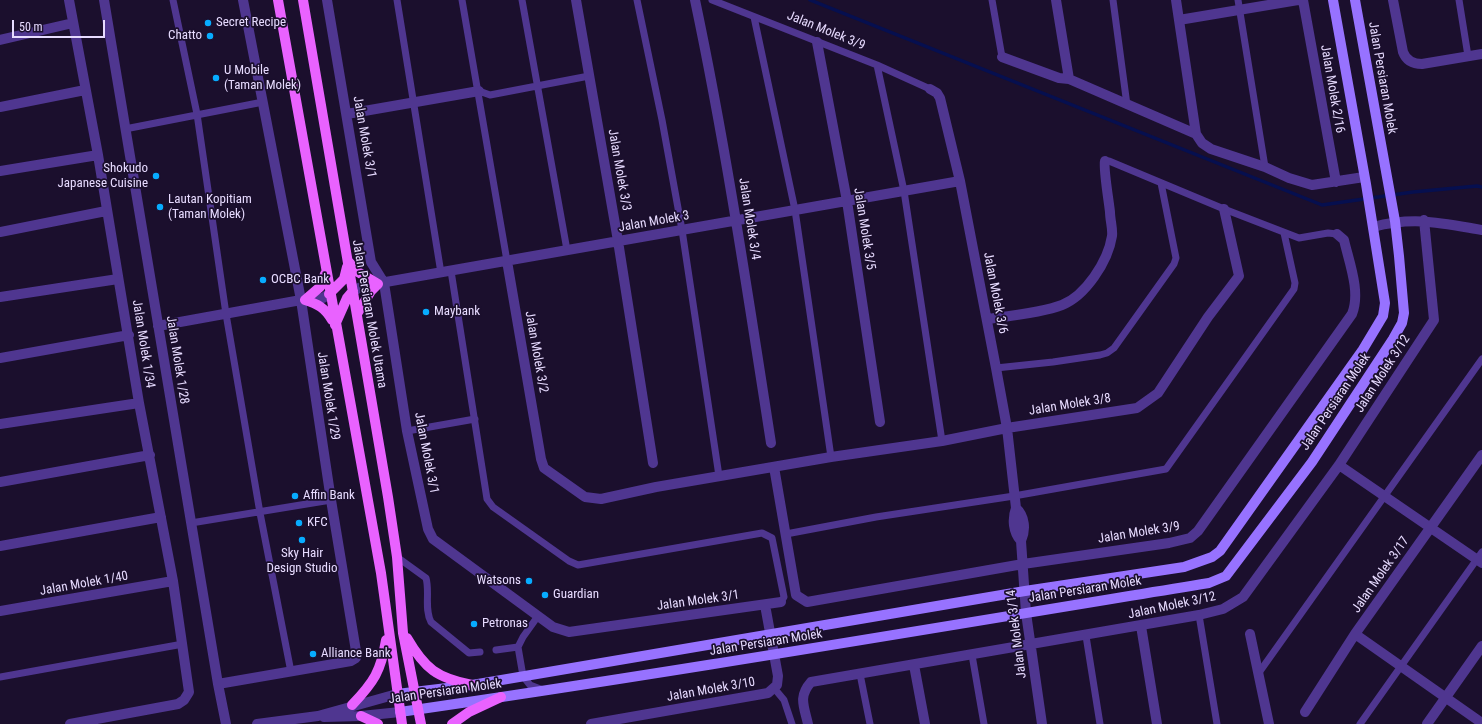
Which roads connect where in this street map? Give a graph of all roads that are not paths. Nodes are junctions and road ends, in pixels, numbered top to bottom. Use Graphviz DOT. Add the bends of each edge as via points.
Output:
graph roads {
  1 [pos="69,0"];
  2 [pos="104,0"];
  3 [pos="173,0"];
  4 [pos="243,0"];
  5 [pos="278,0"];
  6 [pos="303,0"];
  7 [pos="327,0"];
  8 [pos="397,0"];
  9 [pos="462,0"];
  10 [pos="522,0"];
  11 [pos="576,0"];
  12 [pos="637,0"];
  13 [pos="695,0"];
  14 [pos="712,0"];
  15 [pos="992,0"];
  16 [pos="1056,0"];
  17 [pos="1113,0"];
  18 [pos="1176,0"];
  19 [pos="1298,0"];
  20 [pos="1303,0"];
  21 [pos="1333,0"];
  22 [pos="1355,0"];
  23 [pos="1393,0"];
  24 [pos="1459,0"];
  25 [pos="1239,5"];
  26 [pos="754,17"];
  27 [pos="1179,20"];
  28 [pos="73,23"];
  29 [pos="0,40"];
  30 [pos="817,42"];
  31 [pos="1482,54"];
  32 [pos="1468,56"];
  33 [pos="1002,57"];
  34 [pos="877,66"];
  35 [pos="589,76"];
  36 [pos="1069,79"];
  37 [pos="538,86"];
  38 [pos="930,89"];
  39 [pos="85,90"];
  40 [pos="478,91"];
  41 [pos="263,102"];
  42 [pos="413,103"];
  43 [pos="1127,105"];
  44 [pos="0,107"];
  45 [pos="197,114"];
  46 [pos="347,114"];
  47 [pos="125,129"];
  48 [pos="1196,134"];
  49 [pos="98,155"];
  50 [pos="1105,161"];
  51 [pos="1265,167"];
  52 [pos="0,172"];
  53 [pos="1365,180"];
  54 [pos="960,181"];
  55 [pos="1336,182"];
  56 [pos="1161,183"];
  57 [pos="904,191"];
  58 [pos="847,201"];
  59 [pos="1224,209"];
  60 [pos="795,210"];
  61 [pos="106,211"];
  62 [pos="736,220"];
  63 [pos="1424,220"];
  64 [pos="1395,222"];
  65 [pos="1373,227"];
  66 [pos="682,230"];
  67 [pos="1482,231"];
  68 [pos="0,232"];
  69 [pos="1284,233"];
  70 [pos="1337,234"];
  71 [pos="618,241"];
  72 [pos="567,250"];
  73 [pos="348,261"];
  74 [pos="507,261"];
  75 [pos="325,271"];
  76 [pos="451,271"];
  77 [pos="441,273"];
  78 [pos="118,278"];
  79 [pos="381,283"];
  80 [pos="353,291"];
  81 [pos="329,294"];
  82 [pos="0,297"];
  83 [pos="303,300"];
  84 [pos="226,314"];
  85 [pos="357,314"];
  86 [pos="987,319"];
  87 [pos="335,325"];
  88 [pos="158,326"];
  89 [pos="129,335"];
  90 [pos="0,358"];
  91 [pos="1482,359"];
  92 [pos="996,368"];
  93 [pos="139,403"];
  94 [pos="475,419"];
  95 [pos="880,422"];
  96 [pos="0,424"];
  97 [pos="1007,428"];
  98 [pos="407,430"];
  99 [pos="942,441"];
  100 [pos="771,443"];
  101 [pos="150,455"];
  102 [pos="1482,455"];
  103 [pos="831,457"];
  104 [pos="653,464"];
  105 [pos="1339,465"];
  106 [pos="774,466"];
  107 [pos="719,476"];
  108 [pos="0,482"];
  109 [pos="1014,496"];
  110 [pos="1384,496"];
  111 [pos="331,500"];
  112 [pos="260,513"];
  113 [pos="161,517"];
  114 [pos="191,523"];
  115 [pos="1430,527"];
  116 [pos="786,534"];
  117 [pos="0,546"];
  118 [pos="397,557"];
  119 [pos="1480,558"];
  120 [pos="1023,564"];
  121 [pos="173,582"];
  122 [pos="1025,591"];
  123 [pos="780,602"];
  124 [pos="765,605"];
  125 [pos="0,611"];
  126 [pos="1026,613"];
  127 [pos="1200,615"];
  128 [pos="538,616"];
  129 [pos="1141,626"];
  130 [pos="388,630"];
  131 [pos="403,633"];
  132 [pos="771,634"];
  133 [pos="1250,634"];
  134 [pos="1355,634"];
  135 [pos="1086,636"];
  136 [pos="183,644"];
  137 [pos="1030,645"];
  138 [pos="1482,646"];
  139 [pos="518,647"];
  140 [pos="496,650"];
  141 [pos="480,652"];
  142 [pos="774,655"];
  143 [pos="972,655"];
  144 [pos="914,665"];
  145 [pos="1400,666"];
  146 [pos="291,672"];
  147 [pos="860,674"];
  148 [pos="1258,674"];
  149 [pos="523,676"];
  150 [pos="0,677"];
  151 [pos="218,684"];
  152 [pos="472,685"];
  153 [pos="774,688"];
  154 [pos="543,690"];
  155 [pos="415,692"];
  156 [pos="397,694"];
  157 [pos="501,697"];
  158 [pos="1445,697"];
  159 [pos="352,705"];
  160 [pos="418,710"];
  161 [pos="400,712"];
  162 [pos="1305,712"];
  163 [pos="318,716"];
  164 [pos="361,716"];
  165 [pos="1482,723"];
  166 [pos="70,724"];
  167 [pos="226,724"];
  168 [pos="257,724"];
  169 [pos="378,724"];
  170 [pos="402,724"];
  171 [pos="420,724"];
  172 [pos="452,724"];
  173 [pos="591,724"];
  174 [pos="792,724"];
  175 [pos="808,724"];
  176 [pos="870,724"];
  177 [pos="925,724"];
  178 [pos="984,724"];
  179 [pos="1042,724"];
  180 [pos="1100,724"];
  181 [pos="1157,724"];
  182 [pos="1217,724"];
  183 [pos="1269,724"];
  184 [pos="1360,724"];
  185 [pos="1427,724"];
  1 -- 28 [label="street, Jalan Molek 1/34"];
  2 -- 47 [label="street, Jalan Molek 1/28"];
  3 -- 45 [label="lane"];
  4 -- 41 [label="street, Jalan Molek 1/29"];
  5 -- 75 [label="main road"];
  6 -- 73 [label="main road, Jalan Persiaran Molek Utama"];
  7 -- 46 [label="street, Jalan Molek 3/1"];
  8 -- 42 [label="lane"];
  9 -- 40 [label="lane, Jalan Molek 3/2"];
  10 -- 37 [label="lane"];
  11 -- 35 [label="street, Jalan Molek 3/3"];
  12 -- 66 [label="lane"];
  13 -- 62 [label="street, Jalan Molek 3/4" via="713,85"];
  14 -- 26 [label="lane, Jalan Molek 3/9"];
  15 -- 33 [label="lane"];
  16 -- 36 [label="street"];
  17 -- 43 [label="lane"];
  18 -- 27 [label="street"];
  19 -- 25 [label="street"];
  20 -- 55 [label="street, Jalan Molek 2/16"];
  21 -- 53 [label="main road, Jalan Persiaran Molek"];
  22 -- 64 [label="main road, Jalan Persiaran Molek"];
  23 -- 32 [label="street" via="1401,46 1407,59 1422,64"];
  24 -- 32 [label="lane"];
  25 -- 27 [label="street"];
  25 -- 51 [label="lane"];
  26 -- 30 [label="lane, Jalan Molek 3/9"];
  26 -- 60 [label="lane"];
  27 -- 48 [label="street"];
  28 -- 29 [label="street"];
  28 -- 39 [label="street, Jalan Molek 1/34"];
  30 -- 34 [label="lane, Jalan Molek 3/9"];
  30 -- 58 [label="street, Jalan Molek 3/5"];
  31 -- 32 [label="street"];
  33 -- 36 [label="street" via="1059,78"];
  34 -- 38 [label="lane, Jalan Molek 3/9"];
  34 -- 57 [label="lane"];
  35 -- 37 [label="lane"];
  35 -- 71 [label="street, Jalan Molek 3/3"];
  36 -- 43 [label="street"];
  37 -- 40 [label="lane" via="490,94"];
  37 -- 72 [label="lane"];
  38 -- 54 [label="street, Jalan Molek 3/6" via="940,98"];
  39 -- 44 [label="street"];
  39 -- 49 [label="street, Jalan Molek 1/34"];
  40 -- 42 [label="street"];
  40 -- 74 [label="lane, Jalan Molek 3/2"];
  41 -- 45 [label="lane"];
  41 -- 83 [label="street, Jalan Molek 1/29"];
  42 -- 46 [label="street"];
  42 -- 77 [label="lane"];
  43 -- 48 [label="street"];
  45 -- 47 [label="lane"];
  45 -- 84 [label="lane"];
  46 -- 79 [label="street, Jalan Molek 3/1" via="371,262"];
  47 -- 88 [label="street, Jalan Molek 1/28"];
  48 -- 51 [label="street" via="1202,143 1211,149"];
  49 -- 52 [label="street"];
  49 -- 61 [label="street, Jalan Molek 1/34"];
  50 -- 56 [label="lane"];
  50 -- 86 [label="street" via="1103,166 1108,188 1112,236 1102,264 1087,286 1076,299 1060,306"];
  51 -- 55 [label="street" via="1312,185"];
  53 -- 55 [label="street"];
  53 -- 65 [label="main road, Jalan Persiaran Molek"];
  54 -- 57 [label="street, Jalan Molek 3"];
  54 -- 86 [label="street, Jalan Molek 3/6"];
  56 -- 59 [label="lane"];
  56 -- 92 [label="lane" via="1176,258 1114,348 1100,355"];
  57 -- 58 [label="street, Jalan Molek 3"];
  57 -- 99 [label="lane"];
  58 -- 60 [label="street, Jalan Molek 3"];
  58 -- 95 [label="street, Jalan Molek 3/5"];
  59 -- 69 [label="lane"];
  59 -- 97 [label="street, Jalan Molek 3/8" via="1239,276 1208,317 1158,393 1137,408"];
  60 -- 62 [label="street, Jalan Molek 3"];
  60 -- 103 [label="lane"];
  61 -- 68 [label="street"];
  61 -- 78 [label="street, Jalan Molek 1/34"];
  62 -- 66 [label="street, Jalan Molek 3"];
  62 -- 100 [label="street, Jalan Molek 3/4"];
  63 -- 64 [label="street"];
  63 -- 67 [label="street"];
  63 -- 105 [label="street, Jalan Molek 3/12" via="1434,320"];
  64 -- 65 [label="street"];
  64 -- 126 [label="main road, Jalan Persiaran Molek" via="1404,301 1402,323 1312,462 1226,576 1209,583"];
  65 -- 122 [label="main road, Jalan Persiaran Molek" via="1383,290 1383,316 1362,351 1220,551 1212,557 1184,567"];
  66 -- 71 [label="street, Jalan Molek 3"];
  66 -- 107 [label="lane"];
  69 -- 70 [label="lane" via="1299,238"];
  69 -- 109 [label="lane" via="1296,283 1294,289 1166,469"];
  70 -- 120 [label="street, Jalan Molek 3/9" via="1344,240 1356,294 1356,306 1198,531 1190,538 1169,543"];
  71 -- 72 [label="street, Jalan Molek 3"];
  71 -- 104 [label="street, Jalan Molek 3/3"];
  72 -- 74 [label="street, Jalan Molek 3"];
  73 -- 79 [label="main road" via="365,277"];
  73 -- 80 [label="main road, Jalan Persiaran Molek Utama"];
  73 -- 81 [label="main road" via="344,279"];
  74 -- 76 [label="street, Jalan Molek 3"];
  74 -- 107 [label="street, Jalan Molek 3/2" via="544,468 585,497 601,499"];
  75 -- 81 [label="main road"];
  75 -- 83 [label="main road" via="320,287"];
  76 -- 77 [label="street, Jalan Molek 3"];
  76 -- 94 [label="lane"];
  77 -- 79 [label="street, Jalan Molek 3"];
  78 -- 82 [label="street"];
  78 -- 89 [label="street, Jalan Molek 1/34"];
  79 -- 80 [label="street, Jalan Molek 3" via="363,286"];
  79 -- 85 [label="main road" via="368,296"];
  79 -- 98 [label="street, Jalan Molek 3/1"];
  80 -- 85 [label="main road, Jalan Persiaran Molek Utama"];
  80 -- 87 [label="main road" via="347,298"];
  81 -- 83 [label="street" via="323,298"];
  81 -- 87 [label="main road"];
  83 -- 84 [label="street"];
  83 -- 87 [label="main road" via="318,304 327,311"];
  83 -- 111 [label="street, Jalan Molek 1/29"];
  84 -- 88 [label="street"];
  84 -- 112 [label="lane"];
  85 -- 118 [label="main road, Jalan Persiaran Molek Utama"];
  86 -- 92 [label="street, Jalan Molek 3/6"];
  87 -- 130 [label="main road" via="381,573"];
  88 -- 114 [label="street, Jalan Molek 1/28"];
  89 -- 90 [label="street"];
  89 -- 93 [label="street, Jalan Molek 1/34"];
  91 -- 110 [label="lane"];
  92 -- 97 [label="street, Jalan Molek 3/6"];
  93 -- 96 [label="street"];
  93 -- 101 [label="street, Jalan Molek 1/34"];
  94 -- 98 [label="lane"];
  94 -- 123 [label="lane" via="487,499 493,508 569,561 578,565 762,533 772,538 784,597"];
  97 -- 99 [label="street, Jalan Molek 3/8"];
  97 -- 109 [label="street, Jalan Molek 3/6"];
  98 -- 128 [label="street, Jalan Molek 3/1" via="428,529 433,539"];
  99 -- 103 [label="street, Jalan Molek 3/8"];
  101 -- 108 [label="street"];
  101 -- 113 [label="street, Jalan Molek 1/34"];
  102 -- 115 [label="street, Jalan Molek 3/17"];
  103 -- 106 [label="street, Jalan Molek 3/8"];
  105 -- 110 [label="street"];
  105 -- 127 [label="street, Jalan Molek 3/12" via="1243,597 1223,609"];
  106 -- 107 [label="street, Jalan Molek 3/2"];
  106 -- 116 [label="street"];
  109 -- 116 [label="lane"];
  109 -- 120 [label="street, Jalan Molek 3/6" via="1016,508 1022,514"];
  110 -- 115 [label="street"];
  110 -- 148 [label="lane"];
  111 -- 112 [label="lane"];
  111 -- 146 [label="street, Jalan Molek 1/29" via="356,658"];
  112 -- 114 [label="lane"];
  112 -- 146 [label="lane"];
  113 -- 117 [label="street"];
  113 -- 121 [label="street, Jalan Molek 1/34"];
  114 -- 151 [label="street, Jalan Molek 1/28"];
  115 -- 119 [label="street"];
  115 -- 134 [label="street, Jalan Molek 3/17"];
  116 -- 120 [label="street, Jalan Molek 3/9" via="796,595 807,602"];
  118 -- 131 [label="main road, Jalan Persiaran Molek Utama"];
  118 -- 141 [label="lane" via="426,578 429,588 428,615 431,622 469,653"];
  119 -- 145 [label="lane"];
  120 -- 122 [label="street, Jalan Molek 3/14"];
  121 -- 125 [label="street, Jalan Molek 1/40"];
  121 -- 136 [label="street, Jalan Molek 1/34"];
  122 -- 126 [label="street, Jalan Molek 3/14"];
  122 -- 132 [label="main road, Jalan Persiaran Molek"];
  123 -- 124 [label="street, Jalan Molek 3/1"];
  124 -- 128 [label="street, Jalan Molek 3/1" via="569,632 553,627"];
  124 -- 132 [label="street, Jalan Molek 3/10"];
  126 -- 137 [label="street, Jalan Molek 3/14"];
  126 -- 142 [label="main road, Jalan Persiaran Molek"];
  127 -- 129 [label="street, Jalan Molek 3/12"];
  127 -- 182 [label="lane"];
  128 -- 139 [label="lane"];
  129 -- 135 [label="street, Jalan Molek 3/12"];
  129 -- 181 [label="street"];
  130 -- 156 [label="main road"];
  130 -- 159 [label="main road" via="380,668 374,681"];
  131 -- 152 [label="main road" via="421,660 438,675"];
  131 -- 155 [label="main road, Jalan Persiaran Molek Utama"];
  132 -- 142 [label="street, Jalan Molek 3/10"];
  132 -- 149 [label="main road, Jalan Persiaran Molek"];
  133 -- 148 [label="street"];
  134 -- 145 [label="street"];
  134 -- 162 [label="street, Jalan Molek 3/17"];
  135 -- 137 [label="street, Jalan Molek 3/12"];
  135 -- 180 [label="lane"];
  136 -- 150 [label="lane"];
  136 -- 166 [label="street, Jalan Molek 1/34" via="189,692 184,700 178,704"];
  137 -- 143 [label="street, Jalan Molek 3/12"];
  137 -- 179 [label="street, Jalan Molek 3/14"];
  138 -- 158 [label="street"];
  139 -- 140 [label="lane"];
  139 -- 149 [label="lane"];
  142 -- 153 [label="street, Jalan Molek 3/10" via="778,676 777,686"];
  142 -- 154 [label="main road, Jalan Persiaran Molek"];
  143 -- 144 [label="street, Jalan Molek 3/12"];
  143 -- 178 [label="lane"];
  144 -- 147 [label="street, Jalan Molek 3/12"];
  144 -- 177 [label="street"];
  145 -- 158 [label="street"];
  145 -- 184 [label="lane"];
  146 -- 151 [label="street, Jalan Molek 1/29"];
  147 -- 175 [label="street, Jalan Molek 3/12" via="811,682 802,696"];
  147 -- 176 [label="lane"];
  148 -- 183 [label="street"];
  149 -- 152 [label="main road, Jalan Persiaran Molek"];
  149 -- 154 [label="lane" via="530,685"];
  151 -- 167 [label="street, Jalan Molek 1/28"];
  152 -- 155 [label="main road, Jalan Persiaran Molek"];
  153 -- 173 [label="street, Jalan Molek 3/10" via="768,693"];
  153 -- 174 [label="lane" via="784,700"];
  154 -- 157 [label="main road, Jalan Persiaran Molek"];
  155 -- 156 [label="main road, Jalan Persiaran Molek"];
  155 -- 160 [label="main road, Jalan Persiaran Molek Utama"];
  156 -- 159 [label="street, Jalan Persiaran Molek"];
  156 -- 161 [label="main road"];
  157 -- 160 [label="main road, Jalan Persiaran Molek"];
  157 -- 172 [label="main road" via="469,712"];
  158 -- 165 [label="street"];
  158 -- 185 [label="street"];
  159 -- 163 [label="street, Jalan Persiaran Molek"];
  160 -- 161 [label="main road, Jalan Persiaran Molek"];
  160 -- 171 [label="main road, Jalan Persiaran Molek Utama"];
  161 -- 164 [label="street, Jalan Persiaran Molek"];
  161 -- 170 [label="main road"];
  163 -- 164 [label="street, Jalan Persiaran Molek"];
  163 -- 168 [label="street, Jalan Persiaran Molek"];
  164 -- 169 [label="main road"];
}
